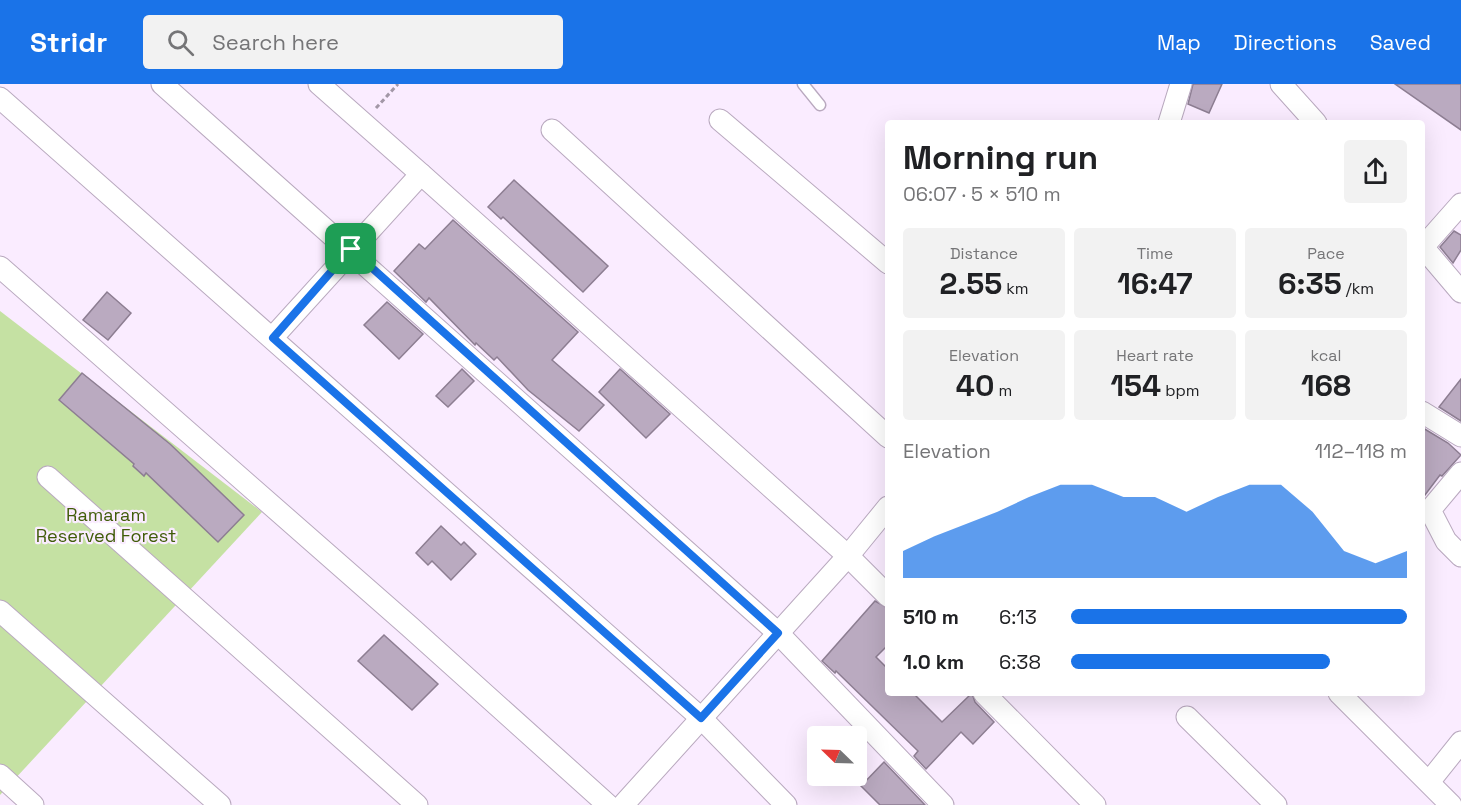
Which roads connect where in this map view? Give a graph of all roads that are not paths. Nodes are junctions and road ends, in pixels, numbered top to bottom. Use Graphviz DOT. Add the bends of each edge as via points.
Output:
graph roads {
  1 [pos="162,84"];
  2 [pos="319,84"];
  3 [pos="803,84"];
  4 [pos="1181,84"];
  5 [pos="1281,84"];
  6 [pos="0,98"];
  7 [pos="820,105"];
  8 [pos="720,120"];
  9 [pos="1170,120"];
  10 [pos="1313,120"];
  11 [pos="552,129"];
  12 [pos="421,174"];
  13 [pos="1461,204"];
  14 [pos="1425,244"];
  15 [pos="351,249"];
  16 [pos="1425,250"];
  17 [pos="885,260"];
  18 [pos="0,267"];
  19 [pos="1461,292"];
  20 [pos="273,338"];
  21 [pos="1425,414"];
  22 [pos="885,434"];
  23 [pos="1461,436"];
  24 [pos="1461,473"];
  25 [pos="48,477"];
  26 [pos="885,511"];
  27 [pos="1425,512"];
  28 [pos="848,555"];
  29 [pos="1461,556"];
  30 [pos="885,593"];
  31 [pos="0,611"];
  32 [pos="778,633"];
  33 [pos="987,696"];
  34 [pos="1342,696"];
  35 [pos="1187,717"];
  36 [pos="701,718"];
  37 [pos="1461,742"];
  38 [pos="0,775"];
  39 [pos="1429,782"];
  40 [pos="33,805"];
  41 [pos="220,805"];
  42 [pos="417,805"];
  43 [pos="608,805"];
  44 [pos="623,805"];
  45 [pos="786,805"];
  46 [pos="943,805"];
  47 [pos="1095,805"];
  48 [pos="1276,805"];
  49 [pos="1451,805"];
  1 -- 15 [label="street"];
  2 -- 12 [label="street"];
  3 -- 7 [label="lane"];
  4 -- 9 [label="street"];
  5 -- 10 [label="street"];
  6 -- 20 [label="street"];
  8 -- 17 [label="street"];
  11 -- 22 [label="street"];
  12 -- 15 [label="street"];
  12 -- 28 [label="street"];
  13 -- 14 [label="street"];
  15 -- 20 [label="street"];
  15 -- 32 [label="street"];
  16 -- 19 [label="street"];
  18 -- 43 [label="street"];
  20 -- 36 [label="street"];
  21 -- 23 [label="street"];
  24 -- 27 [label="street"];
  25 -- 42 [label="street"];
  26 -- 28 [label="street"];
  27 -- 29 [label="street"];
  28 -- 30 [label="street"];
  28 -- 32 [label="street"];
  31 -- 41 [label="street"];
  32 -- 36 [label="street"];
  32 -- 46 [label="street"];
  33 -- 47 [label="street"];
  34 -- 39 [label="street"];
  35 -- 48 [label="street"];
  36 -- 44 [label="street"];
  36 -- 45 [label="street"];
  37 -- 39 [label="street"];
  38 -- 40 [label="street"];
  39 -- 49 [label="street"];
}
